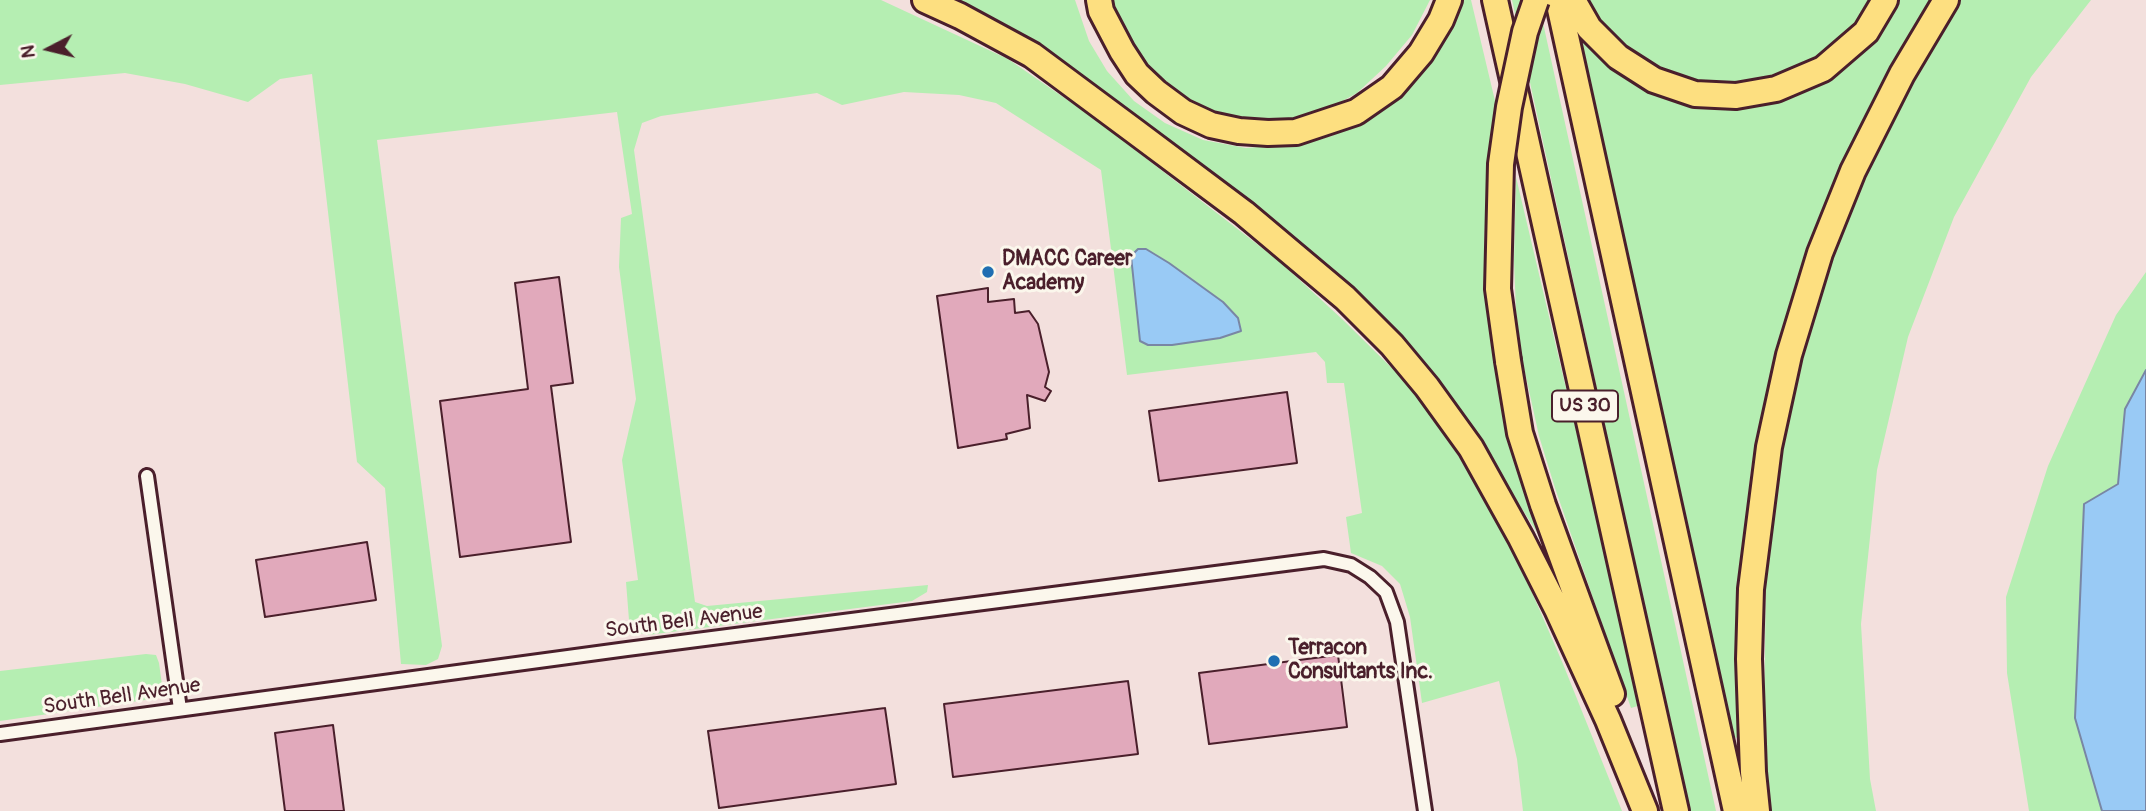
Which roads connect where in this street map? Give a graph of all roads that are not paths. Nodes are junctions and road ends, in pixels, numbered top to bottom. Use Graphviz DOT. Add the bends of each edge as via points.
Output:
graph roads {
  1 [pos="925,0"];
  2 [pos="1099,0"];
  3 [pos="1449,0"];
  4 [pos="1494,0"];
  5 [pos="1536,0"];
  6 [pos="1558,0"];
  7 [pos="1573,0"];
  8 [pos="1885,0"];
  9 [pos="1946,0"];
  10 [pos="148,476"];
  11 [pos="180,709"];
  12 [pos="0,734"];
  13 [pos="1425,811"];
  14 [pos="1647,811"];
  15 [pos="1676,811"];
  16 [pos="1736,811"];
  17 [pos="1757,811"];
  1 -- 14 [label="highway" via="1032,55 1116,117 1244,213 1345,298 1392,345 1471,448 1521,538"];
  2 -- 3 [label="highway" via="1122,51 1156,92 1183,113 1211,125 1268,133 1296,132 1356,112 1392,87 1421,53"];
  4 -- 15 [label="highway, US 30"];
  5 -- 14 [label="highway, bridge" via="1511,94 1501,164 1499,289 1508,361 1520,433 1619,716"];
  6 -- 16 [label="highway, US 30"];
  7 -- 8 [label="highway" via="1589,28 1618,57 1654,80 1695,94 1736,96 1776,89 1824,69 1866,32"];
  9 -- 17 [label="highway" via="1853,171 1820,253 1789,355 1769,447 1751,589"];
  10 -- 11 [label="street"];
  11 -- 12 [label="street, South Bell Avenue"];
  11 -- 13 [label="street, South Bell Avenue" via="1324,559 1351,565 1386,592 1397,622"];
}
